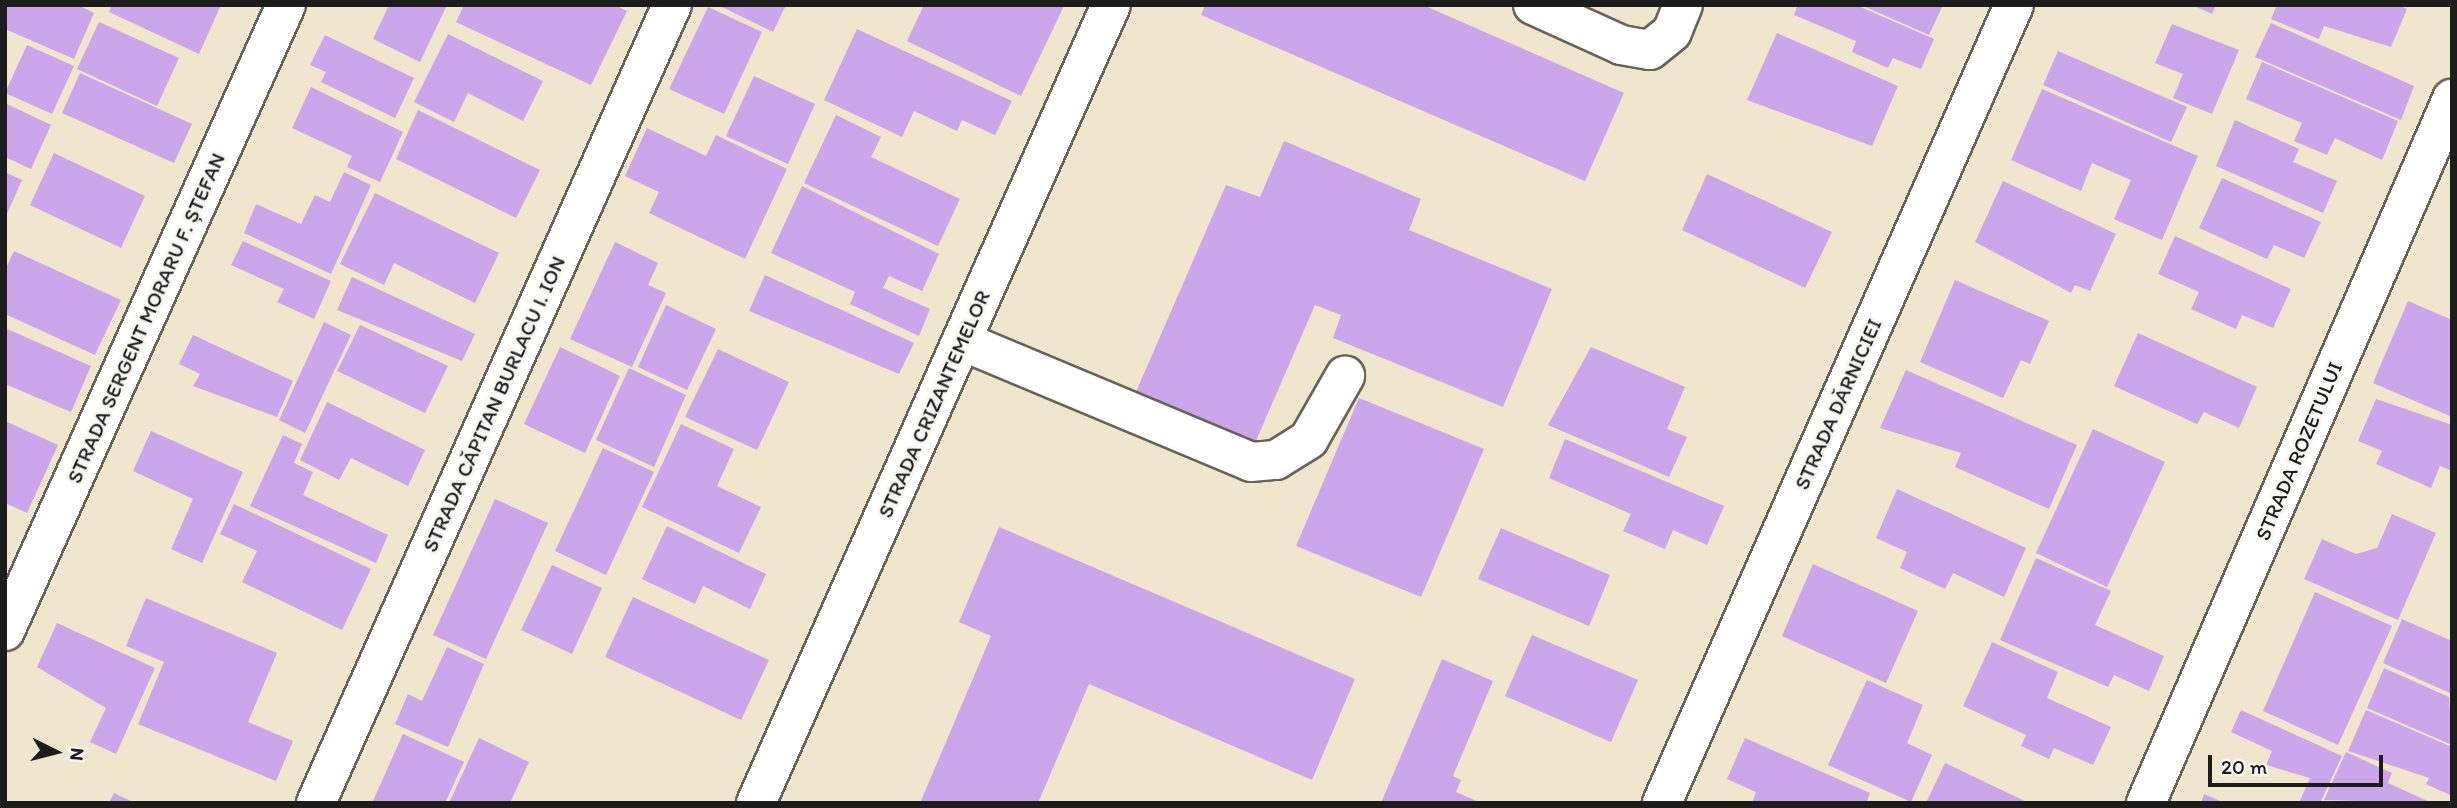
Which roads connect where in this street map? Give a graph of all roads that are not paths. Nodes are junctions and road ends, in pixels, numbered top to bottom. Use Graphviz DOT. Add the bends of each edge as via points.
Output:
graph roads {
  1 [pos="286,5"];
  2 [pos="672,5"];
  3 [pos="1111,5"];
  4 [pos="1533,5"];
  5 [pos="1683,5"];
  6 [pos="2014,5"];
  7 [pos="2452,99"];
  8 [pos="962,341"];
  9 [pos="1345,376"];
  10 [pos="5,631"];
  11 [pos="316,803"];
  12 [pos="756,803"];
  13 [pos="1662,803"];
  14 [pos="2146,803"];
  1 -- 10 [label="street, STRADA SERGENT MORARU F. ȘTEFAN"];
  2 -- 11 [label="street, STRADA CĂPITAN BURLACU I. ION"];
  3 -- 8 [label="street, STRADA CRIZANTEMELOR"];
  4 -- 5 [label="street" via="1622,45 1650,50 1672,32"];
  6 -- 13 [label="street, STRADA DĂRNICIEI"];
  7 -- 14 [label="street, STRADA ROZETULUI"];
  8 -- 9 [label="street" via="1251,463 1276,460 1309,439"];
  8 -- 12 [label="street, STRADA CRIZANTEMELOR"];
}
